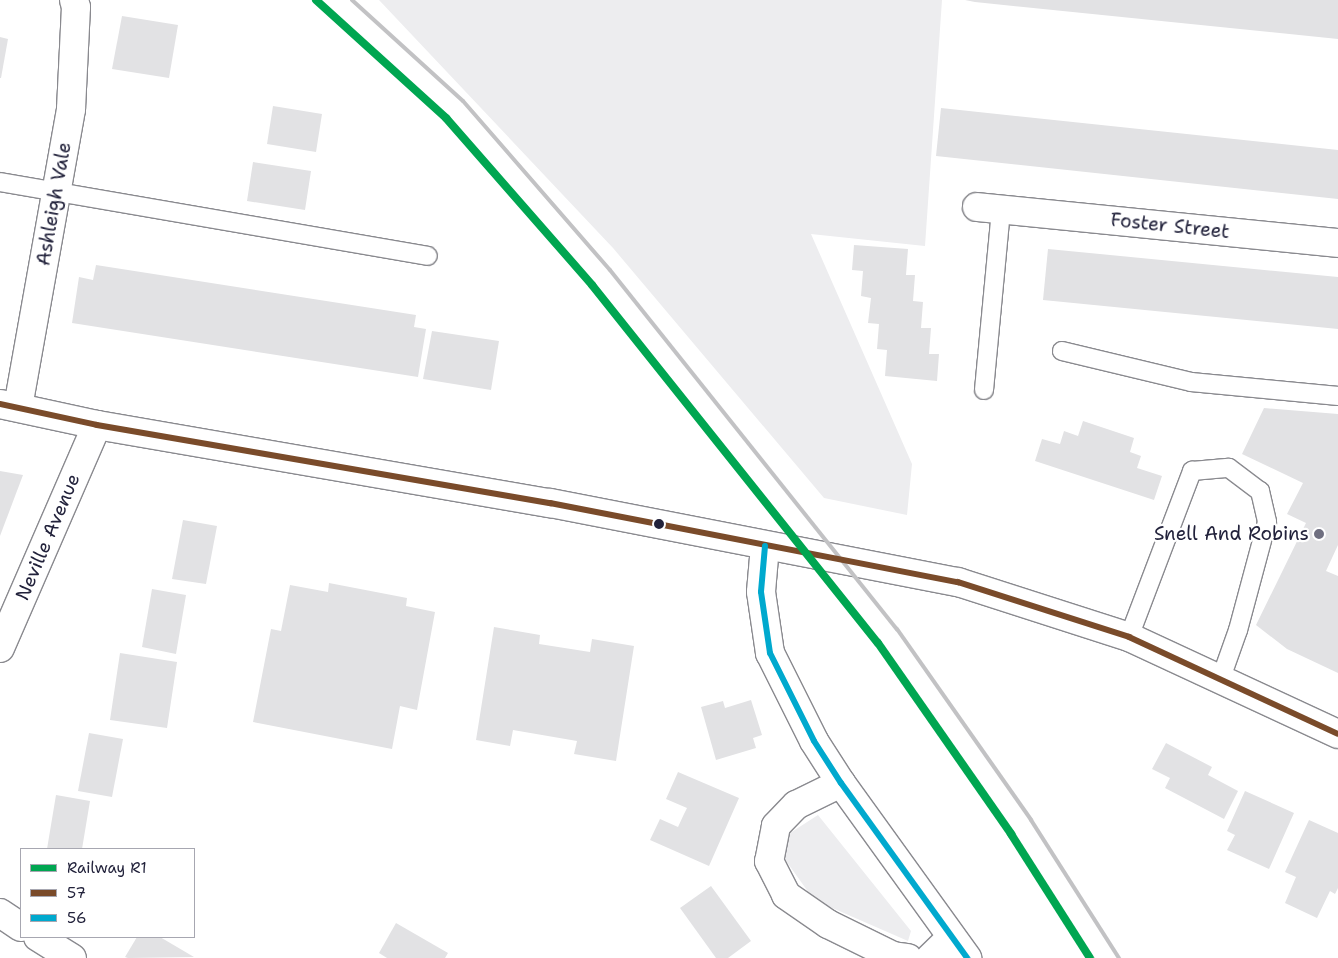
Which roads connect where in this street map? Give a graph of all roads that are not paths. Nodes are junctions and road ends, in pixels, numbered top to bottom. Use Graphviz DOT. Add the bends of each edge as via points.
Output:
graph roads {
  1 [pos="74,0"];
  2 [pos="0,182"];
  3 [pos="56,192"];
  4 [pos="989,208"];
  5 [pos="1338,243"];
  6 [pos="428,256"];
  7 [pos="1062,351"];
  8 [pos="984,390"];
  9 [pos="1338,396"];
  10 [pos="9,405"];
  11 [pos="96,424"];
  12 [pos="764,546"];
  13 [pos="1129,637"];
  14 [pos="0,648"];
  15 [pos="1221,678"];
  16 [pos="1338,734"];
  17 [pos="841,783"];
  18 [pos="0,914"];
  19 [pos="20,926"];
  20 [pos="40,938"];
  21 [pos="960,948"];
  22 [pos="72,958"];
  23 [pos="908,958"];
  24 [pos="930,958"];
  1 -- 3 [label="main road, Ashleigh Vale" via="71,109"];
  2 -- 3 [label="lane"];
  3 -- 6 [label="lane"];
  3 -- 10 [label="main road, Ashleigh Vale"];
  4 -- 5 [label="main road, Foster Street"];
  4 -- 8 [label="lane, Foster Street"];
  7 -- 9 [label="lane" via="1192,382"];
  10 -- 11 [label="main road"];
  11 -- 12 [label="main road" via="550,503"];
  11 -- 14 [label="main road, Neville Avenue"];
  12 -- 13 [label="main road" via="958,582"];
  12 -- 17 [label="main road" via="760,592 770,653 814,741"];
  13 -- 15 [label="main road"];
  13 -- 15 [label="lane" via="1192,471 1229,468 1260,491 1267,522"];
  15 -- 16 [label="main road"];
  17 -- 21 [label="main road"];
  17 -- 23 [label="main road" via="796,805 776,826 769,861 786,895 821,920 893,956"];
  18 -- 19 [label="main road"];
  20 -- 22 [label="main road"];
  21 -- 24 [label="main road"];
}
